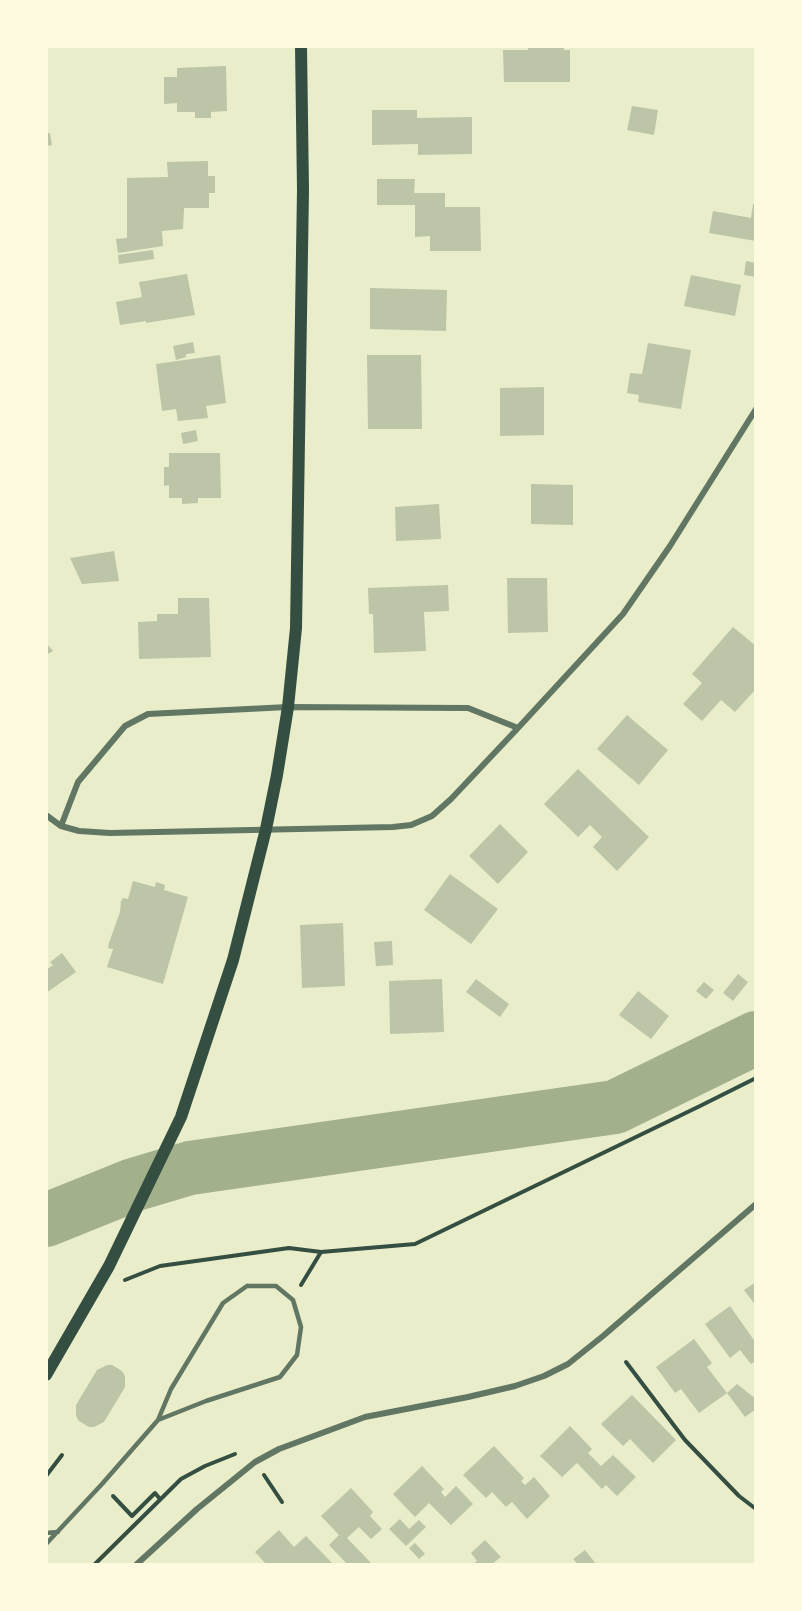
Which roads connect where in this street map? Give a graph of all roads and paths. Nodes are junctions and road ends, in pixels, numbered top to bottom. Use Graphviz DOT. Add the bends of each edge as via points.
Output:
graph roads {
  1 [pos="301,46"];
  2 [pos="756,409"];
  3 [pos="288,707"];
  4 [pos="518,728"];
  5 [pos="46,815"];
  6 [pos="61,826"];
  7 [pos="266,829"];
  8 [pos="756,1078"];
  9 [pos="756,1204"];
  10 [pos="321,1252"];
  11 [pos="93,1293"];
  12 [pos="292,1300"];
  13 [pos="626,1362"];
  14 [pos="46,1375"];
  15 [pos="158,1420"];
  16 [pos="62,1455"];
  17 [pos="255,1462"];
  18 [pos="46,1476"];
  19 [pos="102,1484"];
  20 [pos="160,1499"];
  21 [pos="282,1502"];
  22 [pos="756,1509"];
  23 [pos="58,1532"];
  24 [pos="46,1533"];
  25 [pos="46,1544"];
  26 [pos="95,1564"];
  27 [pos="137,1564"];
  1 -- 3 [label="main road" via="297,628"];
  2 -- 4 [label="street" via="623,614"];
  3 -- 4 [label="street" via="468,708"];
  3 -- 6 [label="street" via="148,714 125,726 78,782"];
  3 -- 7 [label="main road"];
  4 -- 7 [label="street" via="451,799 432,816 411,825"];
  5 -- 6 [label="street"];
  6 -- 7 [label="street" via="110,833"];
  7 -- 11 [label="main road" via="233,960 181,1117"];
  8 -- 10 [label="path" via="415,1244"];
  9 -- 17 [label="street" via="568,1364 515,1386 365,1417"];
  10 -- 11 [label="path" via="289,1248 160,1266"];
  10 -- 12 [label="path"];
  11 -- 14 [label="main road"];
  12 -- 15 [label="lane" via="276,1286 247,1286 223,1303 171,1389"];
  12 -- 15 [label="lane" via="302,1328 297,1355 280,1377"];
  13 -- 22 [label="path" via="685,1440"];
  15 -- 19 [label="lane"];
  16 -- 18 [label="path"];
  17 -- 20 [label="path" via="249,1448 181,1479"];
  17 -- 21 [label="path"];
  17 -- 27 [label="street"];
  19 -- 20 [label="path" via="132,1516 155,1493"];
  19 -- 23 [label="lane"];
  20 -- 26 [label="path"];
  23 -- 24 [label="lane"];
  23 -- 25 [label="lane"];
}
